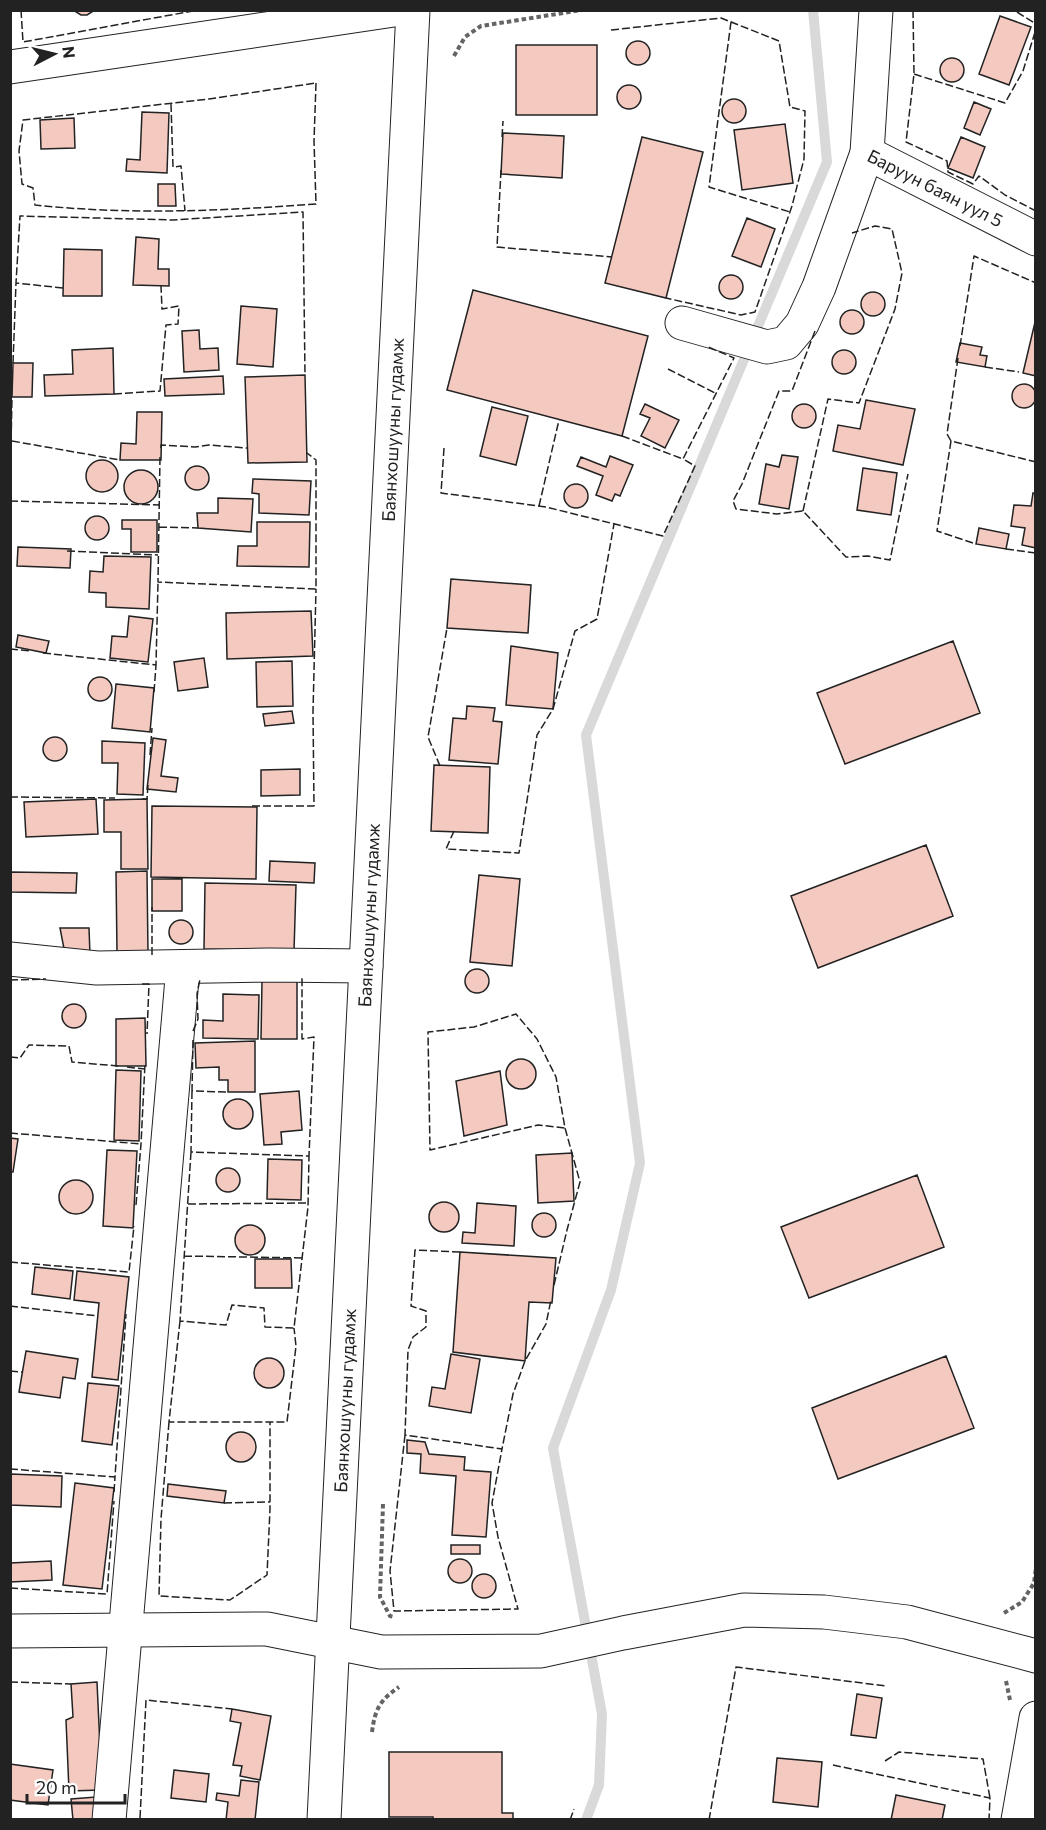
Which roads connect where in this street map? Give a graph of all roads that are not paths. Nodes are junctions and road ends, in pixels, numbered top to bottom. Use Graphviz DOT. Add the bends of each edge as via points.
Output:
graph roads {
  1 [pos="394,10"];
  2 [pos="413,10"];
  3 [pos="876,10"];
  4 [pos="10,68"];
  5 [pos="867,153"];
  6 [pos="1035,239"];
  7 [pos="682,323"];
  8 [pos="10,958"];
  9 [pos="366,966"];
  10 [pos="183,967"];
  11 [pos="10,1630"];
  12 [pos="126,1631"];
  13 [pos="333,1642"];
  14 [pos="1035,1656"];
  15 [pos="1035,1718"];
  16 [pos="109,1820"];
  17 [pos="324,1820"];
  18 [pos="1018,1820"];
  1 -- 4 [label="street"];
  2 -- 9 [label="street, Баянхошууны гудамж"];
  3 -- 5 [label="street, Баруун баян уул 5"];
  5 -- 6 [label="street, Баруун баян уул 5"];
  5 -- 7 [label="street" via="819,287 802,324 786,343 767,347"];
  8 -- 10 [label="street" via="97,968"];
  9 -- 10 [label="street"];
  9 -- 13 [label="street, Баянхошууны гудамж"];
  10 -- 12 [label="street"];
  11 -- 12 [label="street"];
  12 -- 13 [label="street" via="267,1629"];
  12 -- 16 [label="street"];
  13 -- 14 [label="street" via="381,1652 542,1651 744,1610 824,1612 907,1622"];
  13 -- 17 [label="street, Баянхошууны гудамж"];
  15 -- 18 [label="street"];
}
